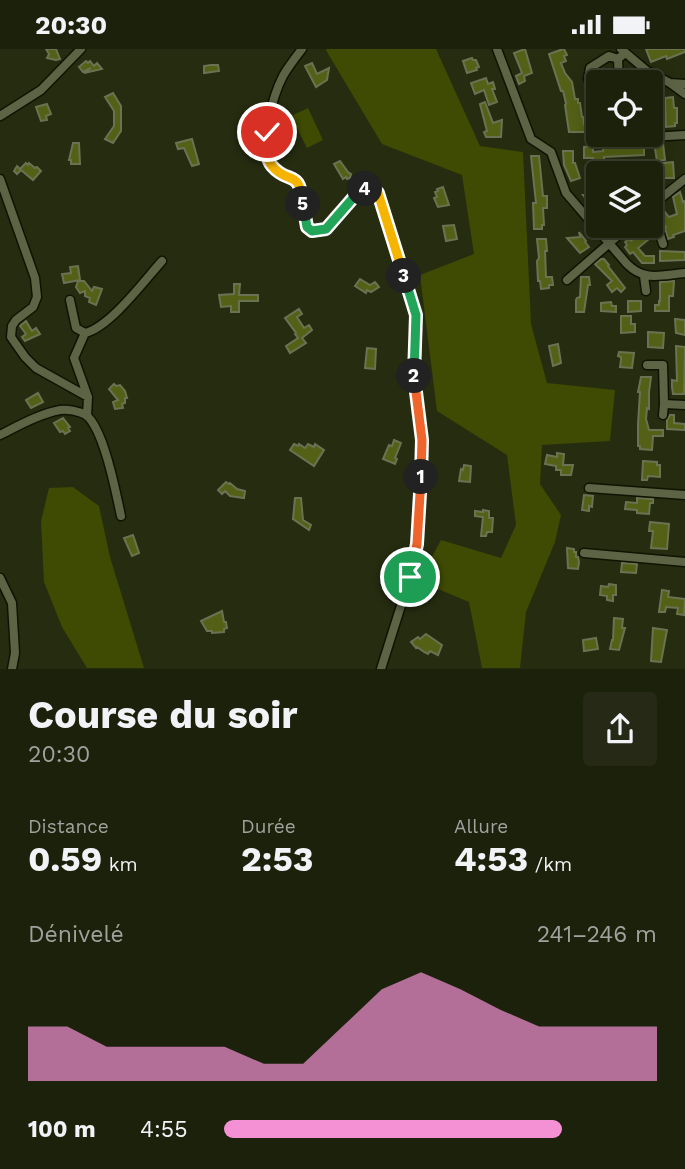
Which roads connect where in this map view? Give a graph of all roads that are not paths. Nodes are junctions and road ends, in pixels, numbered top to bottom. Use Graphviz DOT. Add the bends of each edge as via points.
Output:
graph roads {
  1 [pos="81,49"];
  2 [pos="302,49"];
  3 [pos="497,49"];
  4 [pos="615,53"];
  5 [pos="590,70"];
  6 [pos="670,83"];
  7 [pos="685,84"];
  8 [pos="685,94"];
  9 [pos="0,115"];
  10 [pos="685,135"];
  11 [pos="663,136"];
  12 [pos="0,179"];
  13 [pos="685,179"];
  14 [pos="663,197"];
  15 [pos="616,238"];
  16 [pos="662,238"];
  17 [pos="609,244"];
  18 [pos="663,244"];
  19 [pos="162,261"];
  20 [pos="685,273"];
  21 [pos="644,276"];
  22 [pos="567,280"];
  23 [pos="646,291"];
  24 [pos="70,300"];
  25 [pos="85,333"];
  26 [pos="647,365"];
  27 [pos="88,397"];
  28 [pos="664,404"];
  29 [pos="685,405"];
  30 [pos="663,415"];
  31 [pos="86,416"];
  32 [pos="0,435"];
  33 [pos="589,488"];
  34 [pos="685,495"];
  35 [pos="121,516"];
  36 [pos="584,553"];
  37 [pos="685,562"];
  38 [pos="0,578"];
  39 [pos="12,669"];
  40 [pos="381,669"];
  1 -- 9 [label="street" via="41,90"];
  2 -- 40 [label="street" via="282,77 267,124 270,165 295,179 307,227 312,231 326,229 360,190 372,188 378,193 416,315 414,383 422,440 417,544"];
  3 -- 17 [label="street" via="531,139 551,152 566,193"];
  4 -- 5 [label="street"];
  4 -- 6 [label="street"];
  6 -- 7 [label="street"];
  6 -- 8 [label="street"];
  10 -- 11 [label="street"];
  12 -- 27 [label="street" via="35,278 37,297 12,326 11,337 36,368"];
  13 -- 14 [label="street"];
  15 -- 17 [label="street"];
  16 -- 18 [label="street"];
  17 -- 21 [label="street"];
  17 -- 22 [label="street"];
  19 -- 25 [label="street" via="105,323"];
  20 -- 21 [label="street"];
  21 -- 23 [label="street"];
  24 -- 25 [label="street" via="76,328"];
  25 -- 27 [label="street" via="74,358"];
  26 -- 28 [label="street" via="663,365"];
  27 -- 31 [label="street"];
  28 -- 29 [label="street"];
  28 -- 30 [label="street"];
  31 -- 32 [label="street" via="62,409"];
  31 -- 35 [label="street" via="99,434"];
  33 -- 34 [label="street"];
  36 -- 37 [label="street"];
  38 -- 39 [label="street" via="12,603"];
}
